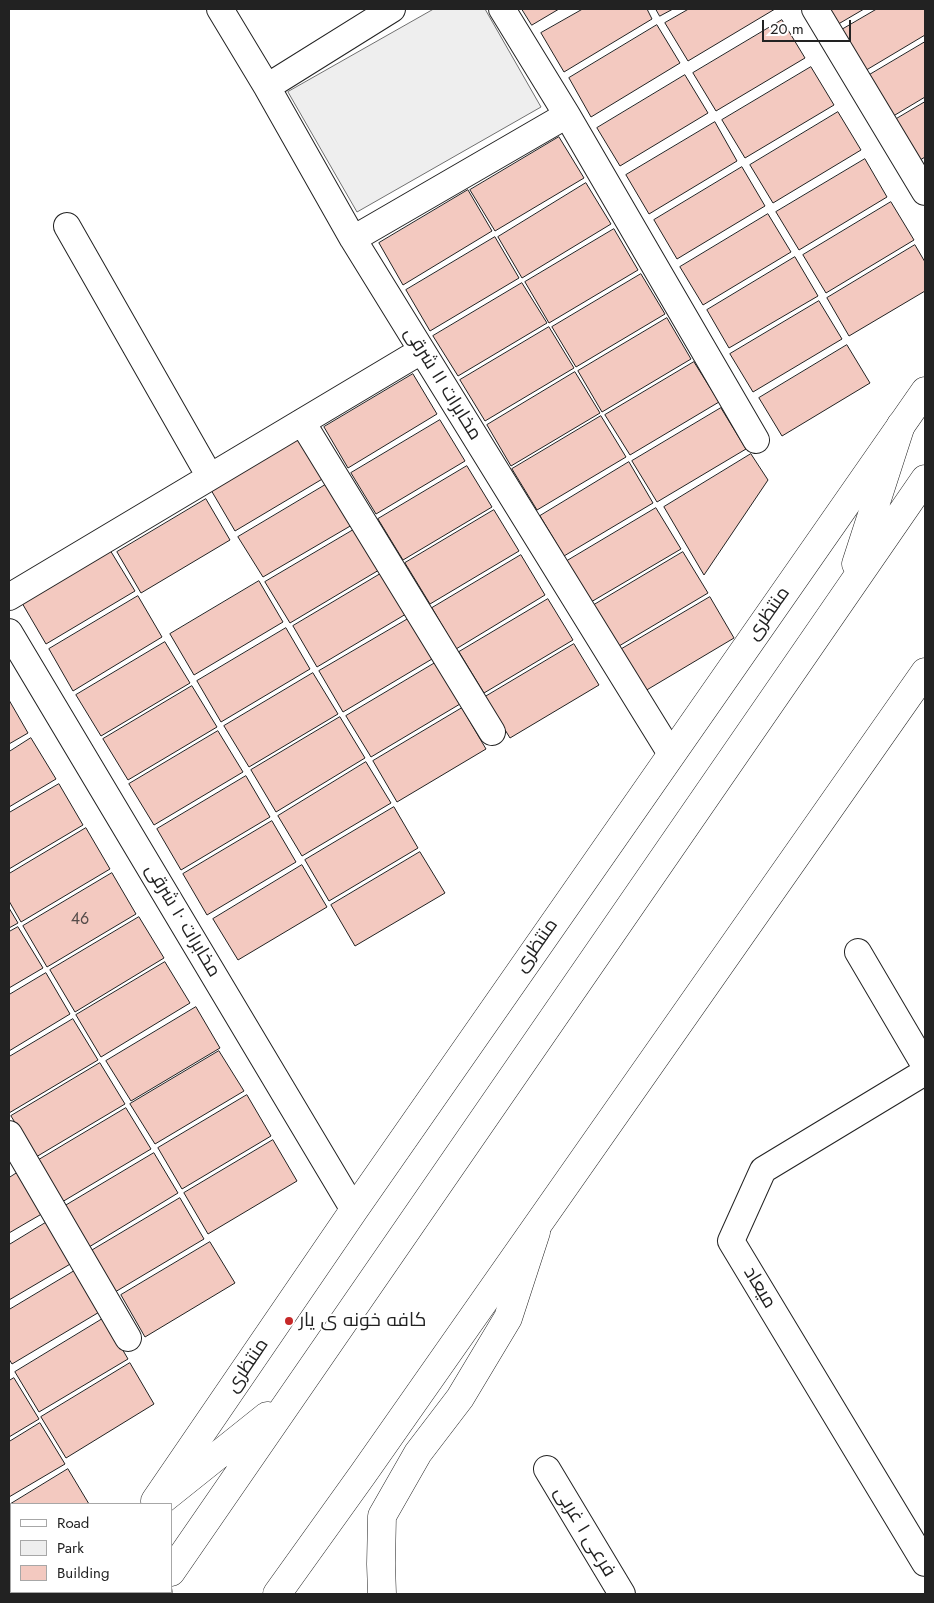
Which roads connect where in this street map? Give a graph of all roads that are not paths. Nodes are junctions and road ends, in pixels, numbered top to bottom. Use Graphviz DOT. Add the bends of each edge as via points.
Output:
graph roads {
  1 [pos="220,9"];
  2 [pos="392,9"];
  3 [pos="502,9"];
  4 [pos="814,9"];
  5 [pos="266,87"];
  6 [pos="567,114"];
  7 [pos="925,192"];
  8 [pos="67,226"];
  9 [pos="353,239"];
  10 [pos="421,351"];
  11 [pos="925,391"];
  12 [pos="302,422"];
  13 [pos="901,425"];
  14 [pos="756,440"];
  15 [pos="210,477"];
  16 [pos="925,479"];
  17 [pos="847,592"];
  18 [pos="9,597"];
  19 [pos="12,645"];
  20 [pos="925,672"];
  21 [pos="492,732"];
  22 [pos="671,754"];
  23 [pos="858,952"];
  24 [pos="925,1066"];
  25 [pos="925,1072"];
  26 [pos="10,1140"];
  27 [pos="354,1210"];
  28 [pos="538,1224"];
  29 [pos="128,1338"];
  30 [pos="291,1396"];
  31 [pos="547,1469"];
  32 [pos="154,1503"];
  33 [pos="159,1503"];
  34 [pos="925,1563"];
  35 [pos="172,1571"];
  36 [pos="277,1594"];
  37 [pos="382,1594"];
  38 [pos="622,1594"];
  1 -- 5 [label="street, مخابرات ۱۱ شرقی"];
  2 -- 5 [label="street"];
  3 -- 6 [label="street"];
  4 -- 7 [label="street"];
  5 -- 9 [label="street, مخابرات ۱۱ شرقی"];
  6 -- 9 [label="street"];
  6 -- 14 [label="street"];
  8 -- 15 [label="street"];
  9 -- 10 [label="street, مخابرات ۱۱ شرقی"];
  10 -- 12 [label="street"];
  10 -- 22 [label="street, مخابرات ۱۱ شرقی"];
  11 -- 13 [label="main road, منتظری"];
  12 -- 15 [label="street"];
  12 -- 21 [label="street"];
  13 -- 17 [label="main road"];
  13 -- 22 [label="main road, منتظری"];
  15 -- 18 [label="street"];
  16 -- 17 [label="main road"];
  17 -- 30 [label="main road"];
  19 -- 27 [label="street, مخابرات ۱۰ شرقی"];
  20 -- 28 [label="main road"];
  22 -- 27 [label="main road, منتظری"];
  23 -- 24 [label="street"];
  25 -- 34 [label="street, میعاد" via="763,1170 731,1241"];
  26 -- 29 [label="street"];
  27 -- 32 [label="main road, منتظری"];
  28 -- 36 [label="main road"];
  28 -- 37 [label="main road" via="508,1318 460,1398 418,1453 382,1516"];
  30 -- 33 [label="main road"];
  30 -- 35 [label="main road"];
  31 -- 38 [label="street, فرعی ۱ غربی"];
}
